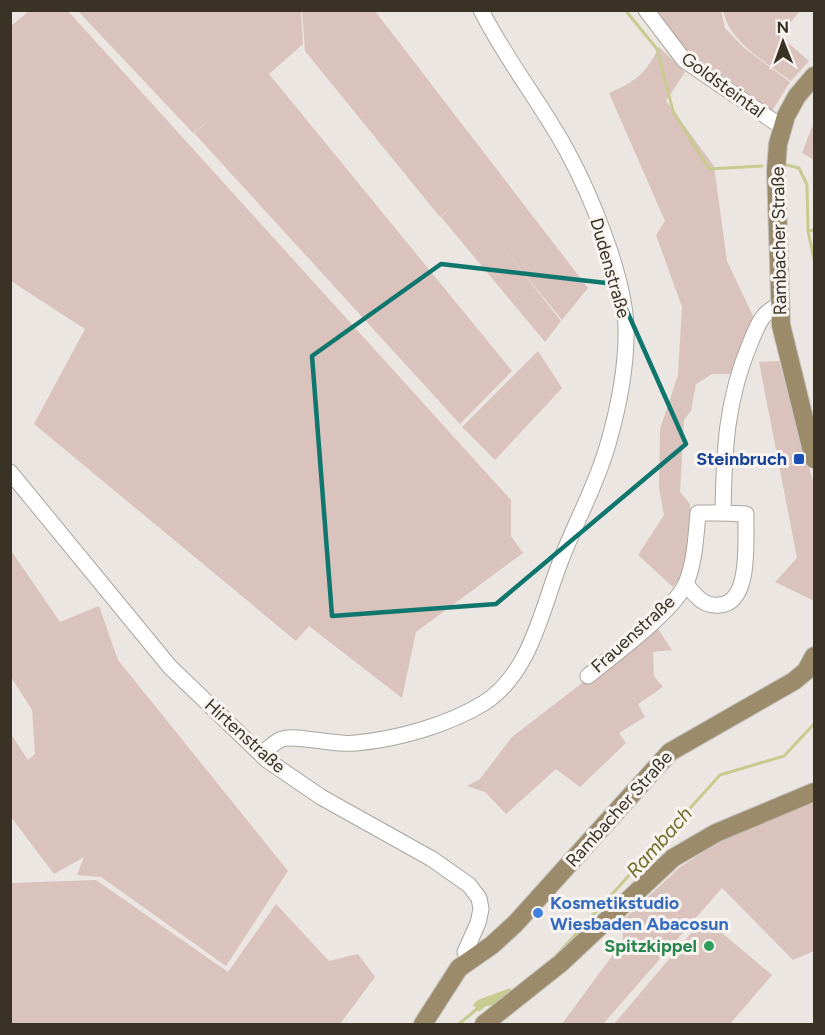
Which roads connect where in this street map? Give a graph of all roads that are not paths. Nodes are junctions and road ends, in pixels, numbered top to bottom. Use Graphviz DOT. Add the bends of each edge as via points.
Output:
graph roads {
  1 [pos="481,10"];
  2 [pos="646,10"];
  3 [pos="814,76"];
  4 [pos="782,127"];
  5 [pos="778,306"];
  6 [pos="814,459"];
  7 [pos="10,472"];
  8 [pos="723,513"];
  9 [pos="686,584"];
  10 [pos="814,657"];
  11 [pos="588,675"];
  12 [pos="262,754"];
  13 [pos="814,792"];
  14 [pos="468,961"];
  15 [pos="423,1024"];
  16 [pos="484,1024"];
  1 -- 12 [label="street, Dudenstraße" via="567,151 607,243 626,323 626,363 608,446 532,638 503,687 486,702 443,722 371,741 331,744 287,738"];
  2 -- 4 [label="street, Goldsteintal" via="684,60"];
  3 -- 4 [label="main road, Rambacher Straße" via="792,104"];
  4 -- 5 [label="main road, Rambacher Straße" via="776,170"];
  5 -- 6 [label="main road, Rambacher Straße"];
  5 -- 8 [label="street" via="762,317 736,377 723,466"];
  7 -- 12 [label="street, Hirtenstraße" via="170,667"];
  8 -- 9 [label="street, Frauenstraße" via="698,513"];
  8 -- 9 [label="street" via="746,514 742,588 730,602 712,605 701,601"];
  9 -- 11 [label="street, Frauenstraße" via="636,636"];
  10 -- 14 [label="main road, Rambacher Straße" via="794,681 670,752 515,924"];
  12 -- 14 [label="street, Hirtenstraße" via="321,797 432,859 469,885 479,898 481,909 465,952"];
  13 -- 16 [label="main road" via="686,849 546,977"];
  14 -- 15 [label="main road, Rambacher Straße" via="452,977"];
}
